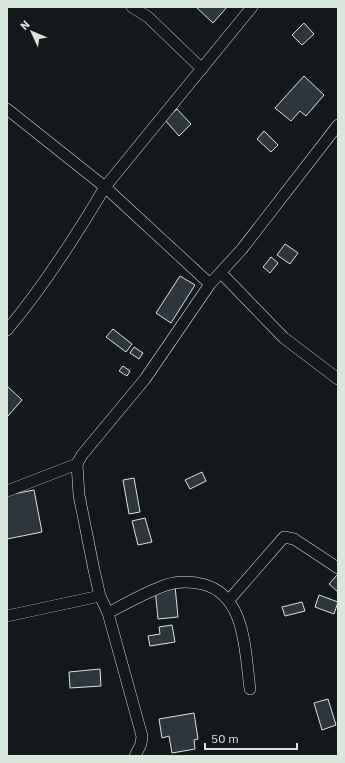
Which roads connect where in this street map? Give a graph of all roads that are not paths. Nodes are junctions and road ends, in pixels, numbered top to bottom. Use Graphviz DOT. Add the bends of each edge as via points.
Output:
graph roads {
  1 [pos="132,7"];
  2 [pos="252,7"];
  3 [pos="202,69"];
  4 [pos="7,109"];
  5 [pos="338,126"];
  6 [pos="105,187"];
  7 [pos="221,273"];
  8 [pos="210,284"];
  9 [pos="7,330"];
  10 [pos="338,379"];
  11 [pos="77,464"];
  12 [pos="7,491"];
  13 [pos="338,568"];
  14 [pos="100,596"];
  15 [pos="229,600"];
  16 [pos="108,613"];
  17 [pos="7,616"];
  18 [pos="250,689"];
  19 [pos="134,756"];
  1 -- 3 [label="street" via="148,17"];
  2 -- 3 [label="street"];
  3 -- 6 [label="street"];
  4 -- 6 [label="street"];
  5 -- 7 [label="street" via="242,250"];
  6 -- 8 [label="street"];
  6 -- 9 [label="street" via="28,304"];
  7 -- 8 [label="street"];
  7 -- 10 [label="street" via="284,338"];
  8 -- 11 [label="street" via="146,379"];
  11 -- 12 [label="street"];
  11 -- 14 [label="street" via="80,495"];
  13 -- 15 [label="street" via="294,539 284,537"];
  14 -- 16 [label="street"];
  14 -- 17 [label="street"];
  15 -- 16 [label="street" via="219,590 210,586 182,582 159,588"];
  15 -- 18 [label="street" via="236,612 244,641"];
  16 -- 19 [label="street" via="142,736 141,744"];
}
